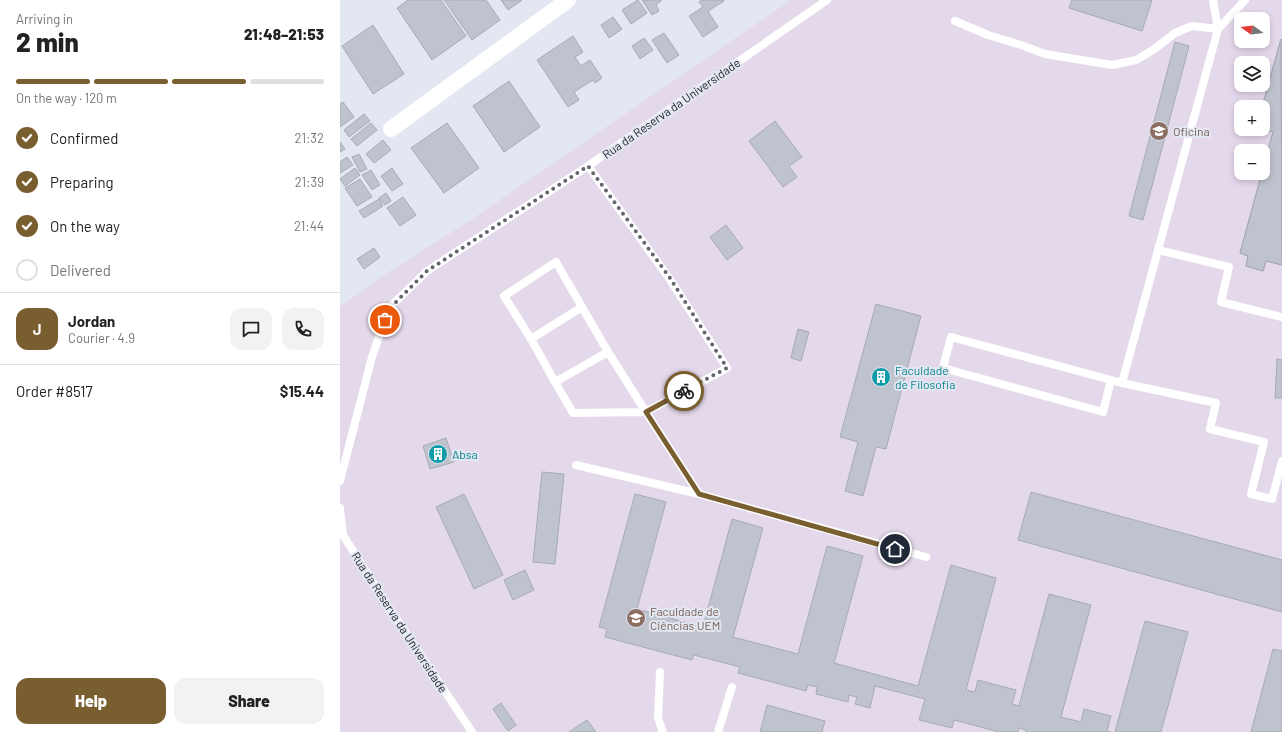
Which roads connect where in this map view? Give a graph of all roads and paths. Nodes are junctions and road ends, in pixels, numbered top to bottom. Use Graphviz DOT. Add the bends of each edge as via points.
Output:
graph roads {
  1 [pos="568,0"];
  2 [pos="828,0"];
  3 [pos="1212,0"];
  4 [pos="1245,0"];
  5 [pos="955,21"];
  6 [pos="1218,30"];
  7 [pos="391,128"];
  8 [pos="588,166"];
  9 [pos="1158,250"];
  10 [pos="582,307"];
  11 [pos="1282,316"];
  12 [pos="531,339"];
  13 [pos="608,352"];
  14 [pos="1112,380"];
  15 [pos="555,382"];
  16 [pos="1122,383"];
  17 [pos="646,412"];
  18 [pos="1282,461"];
  19 [pos="576,465"];
  20 [pos="340,481"];
  21 [pos="699,494"];
  22 [pos="340,508"];
  23 [pos="926,557"];
  24 [pos="660,672"];
  25 [pos="732,687"];
  26 [pos="472,732"];
  27 [pos="663,732"];
  28 [pos="718,732"];
  1 -- 7 [label="street"];
  2 -- 8 [label="lane, Rua da Reserva da Universidade"];
  3 -- 6 [label="lane"];
  4 -- 6 [label="lane"];
  5 -- 6 [label="lane" via="1045,54 1112,65 1136,60 1175,33 1192,26"];
  6 -- 9 [label="lane"];
  8 -- 17 [label="lane" via="670,278 727,368"];
  8 -- 20 [label="lane, Rua da Reserva da Universidade" via="427,271 390,308 372,357"];
  9 -- 11 [label="lane" via="1229,267 1221,302"];
  9 -- 16 [label="lane"];
  10 -- 12 [label="lane"];
  10 -- 12 [label="lane" via="556,262 504,296"];
  10 -- 13 [label="lane"];
  12 -- 15 [label="lane"];
  13 -- 15 [label="lane"];
  13 -- 17 [label="lane"];
  14 -- 14 [label="lane" via="951,337 943,368 1103,412"];
  14 -- 16 [label="lane"];
  15 -- 17 [label="lane" via="573,413"];
  16 -- 18 [label="lane" via="1216,403 1210,429 1264,442 1251,494 1272,500"];
  17 -- 21 [label="lane"];
  19 -- 21 [label="lane"];
  21 -- 23 [label="lane"];
  22 -- 26 [label="lane, Rua da Reserva da Universidade" via="343,535"];
  24 -- 27 [label="lane" via="658,718"];
  25 -- 28 [label="lane"];
}
